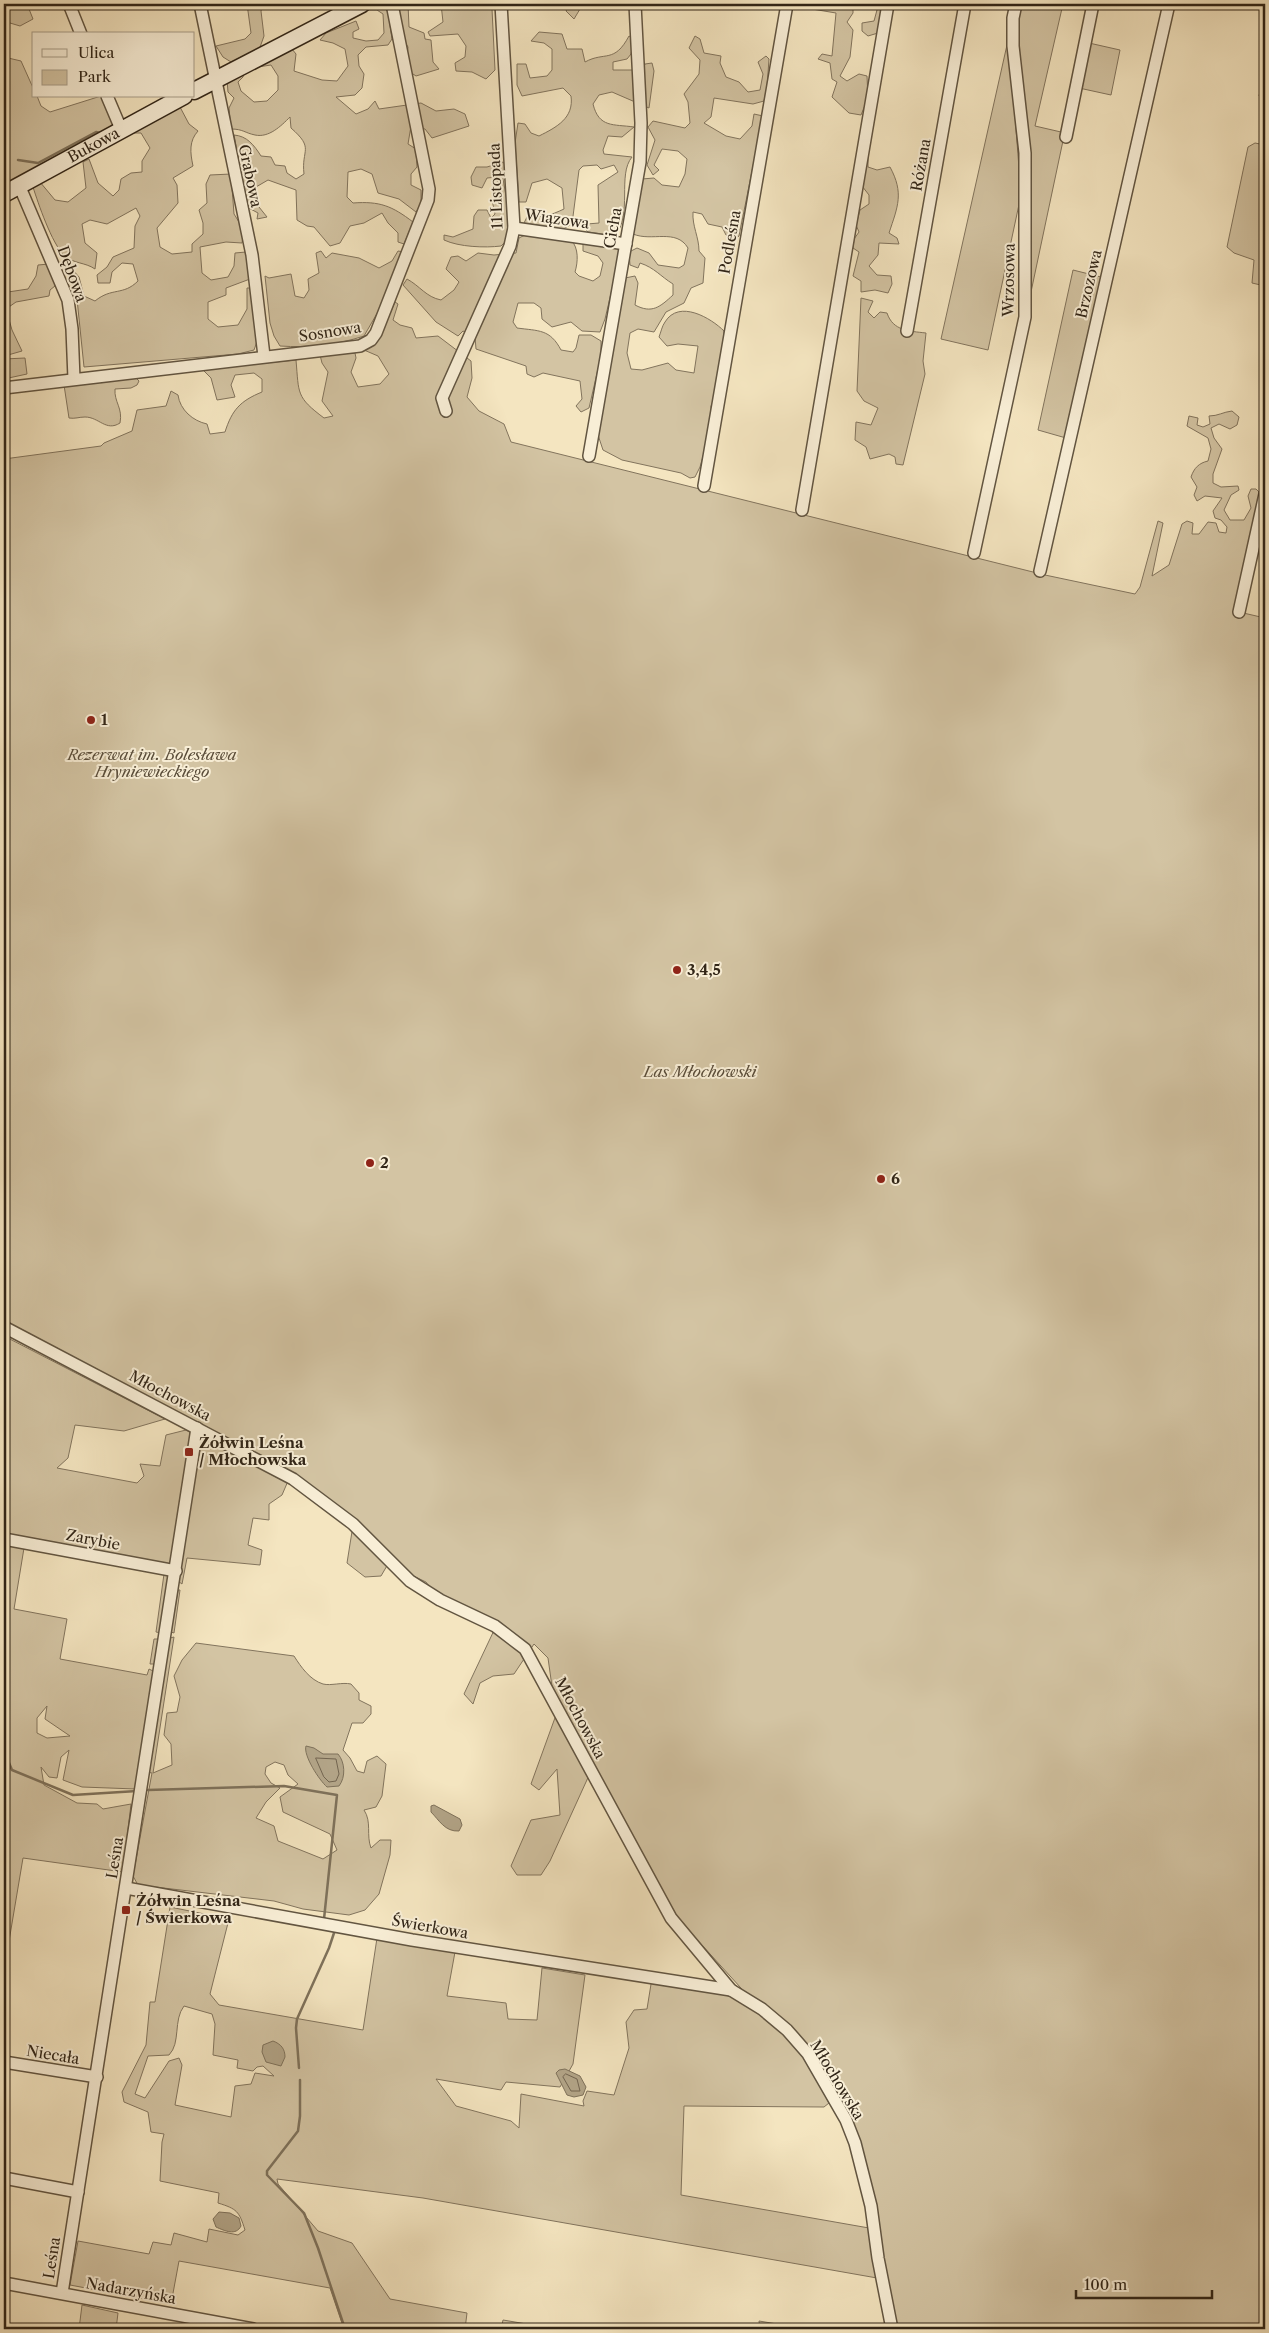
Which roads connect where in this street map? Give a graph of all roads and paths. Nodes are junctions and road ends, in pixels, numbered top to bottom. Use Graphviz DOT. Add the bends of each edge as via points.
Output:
graph roads {
  1 [pos="69,4"];
  2 [pos="200,4"];
  3 [pos="362,4"];
  4 [pos="392,4"];
  5 [pos="501,4"];
  6 [pos="635,4"];
  7 [pos="787,4"];
  8 [pos="888,4"];
  9 [pos="965,4"];
  10 [pos="1016,4"];
  11 [pos="1093,4"];
  12 [pos="1169,4"];
  13 [pos="81,32"];
  14 [pos="214,81"];
  15 [pos="195,90"];
  16 [pos="108,98"];
  17 [pos="180,98"];
  18 [pos="121,129"];
  19 [pos="1066,137"];
  20 [pos="19,185"];
  21 [pos="4,194"];
  22 [pos="514,228"];
  23 [pos="626,244"];
  24 [pos="907,330"];
  25 [pos="264,356"];
  26 [pos="74,379"];
  27 [pos="4,388"];
  28 [pos="446,411"];
  29 [pos="590,456"];
  30 [pos="704,486"];
  31 [pos="1265,494"];
  32 [pos="802,510"];
  33 [pos="974,553"];
  34 [pos="1040,571"];
  35 [pos="1239,612"];
  36 [pos="4,1327"];
  37 [pos="197,1428"];
  38 [pos="4,1539"];
  39 [pos="176,1571"];
  40 [pos="126,1888"];
  41 [pos="731,1990"];
  42 [pos="4,2062"];
  43 [pos="98,2077"];
  44 [pos="4,2178"];
  45 [pos="78,2192"];
  46 [pos="4,2283"];
  47 [pos="62,2294"];
  48 [pos="254,2329"];
  49 [pos="892,2329"];
  1 -- 13 [label="street"];
  2 -- 14 [label="street, Grabowa"];
  3 -- 14 [label="street"];
  4 -- 25 [label="street, Sosnowa" via="429,189 428,200 372,340 360,346"];
  5 -- 22 [label="street, 11 Listopada"];
  6 -- 23 [label="street, Cicha" via="640,162"];
  7 -- 30 [label="street, Podleśna"];
  8 -- 32 [label="street"];
  9 -- 24 [label="street, Różana"];
  10 -- 33 [label="street, Wrzosowa" via="1013,46 1025,152 1025,317"];
  11 -- 19 [label="street"];
  12 -- 34 [label="street, Brzozowa"];
  14 -- 15 [label="street"];
  14 -- 25 [label="street, Grabowa" via="252,255"];
  16 -- 18 [label="street"];
  17 -- 18 [label="street, Bukowa"];
  18 -- 20 [label="street, Bukowa"];
  20 -- 21 [label="street, Bukowa"];
  20 -- 26 [label="street, Dębowa" via="68,300"];
  22 -- 23 [label="street, Wiązowa"];
  22 -- 28 [label="street, 11 Listopada" via="510,246 442,398"];
  23 -- 29 [label="street, Cicha"];
  25 -- 26 [label="street, Sosnowa"];
  26 -- 27 [label="street, Sosnowa"];
  31 -- 35 [label="street"];
  36 -- 37 [label="street, Młochowska"];
  37 -- 39 [label="street, Leśna"];
  37 -- 41 [label="street, Młochowska" via="293,1478 353,1524 410,1581 447,1604 495,1626 525,1649 672,1918"];
  38 -- 39 [label="street, Zarybie"];
  39 -- 40 [label="street, Leśna"];
  40 -- 41 [label="street, Świerkowa" via="431,1943"];
  40 -- 43 [label="street, Leśna"];
  41 -- 49 [label="street, Młochowska" via="762,2009 787,2030 808,2054 846,2120 856,2143 871,2206"];
  42 -- 43 [label="street, Niecała"];
  43 -- 45 [label="street, Leśna"];
  44 -- 45 [label="street"];
  45 -- 47 [label="street, Leśna"];
  46 -- 47 [label="street, Nadarzyńska"];
  47 -- 48 [label="street, Nadarzyńska"];
}
